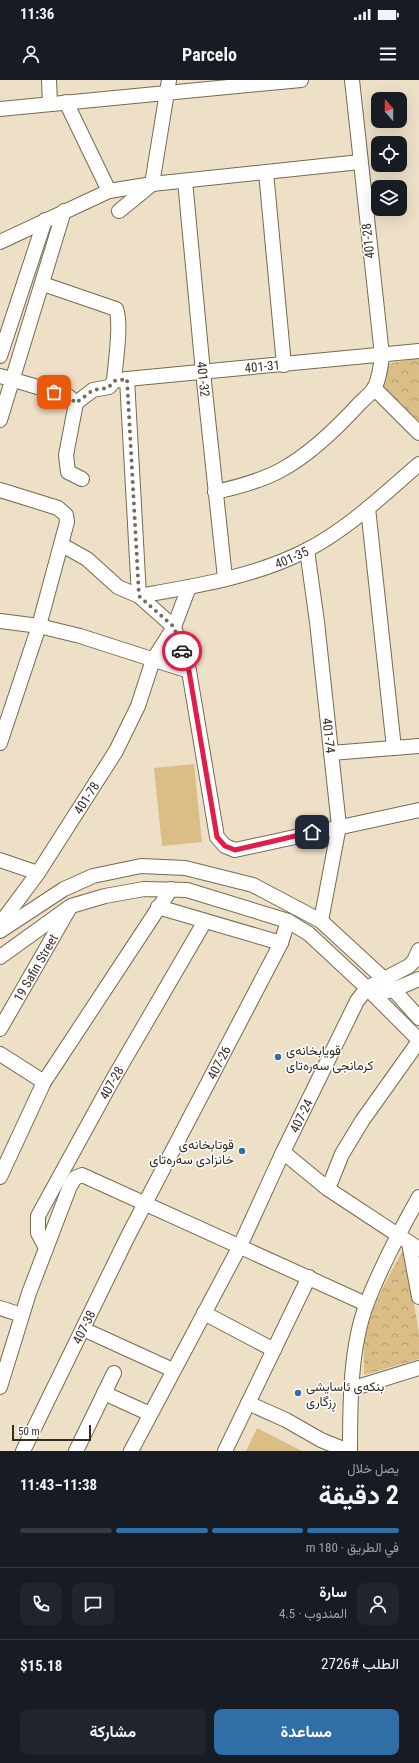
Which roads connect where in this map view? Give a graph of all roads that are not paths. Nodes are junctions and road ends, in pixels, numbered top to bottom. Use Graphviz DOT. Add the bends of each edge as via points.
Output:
graph roads {
  1 [pos="49,80"];
  2 [pos="301,80"];
  3 [pos="352,80"];
  4 [pos="217,84"];
  5 [pos="168,86"];
  6 [pos="66,102"];
  7 [pos="50,103"];
  8 [pos="0,108"];
  9 [pos="360,162"];
  10 [pos="266,172"];
  11 [pos="185,181"];
  12 [pos="152,184"];
  13 [pos="109,191"];
  14 [pos="64,211"];
  15 [pos="120,211"];
  16 [pos="44,220"];
  17 [pos="0,242"];
  18 [pos="43,284"];
  19 [pos="419,351"];
  20 [pos="382,355"];
  21 [pos="0,356"];
  22 [pos="284,364"];
  23 [pos="203,372"];
  24 [pos="6,378"];
  25 [pos="117,383"];
  26 [pos="374,388"];
  27 [pos="76,403"];
  28 [pos="0,420"];
  29 [pos="419,433"];
  30 [pos="419,464"];
  31 [pos="82,479"];
  32 [pos="0,490"];
  33 [pos="215,492"];
  34 [pos="368,508"];
  35 [pos="62,545"];
  36 [pos="307,550"];
  37 [pos="225,578"];
  38 [pos="189,587"];
  39 [pos="139,596"];
  40 [pos="0,611"];
  41 [pos="0,621"];
  42 [pos="32,625"];
  43 [pos="174,627"];
  44 [pos="153,660"];
  45 [pos="189,671"];
  46 [pos="0,743"];
  47 [pos="419,746"];
  48 [pos="394,748"];
  49 [pos="331,753"];
  50 [pos="419,810"];
  51 [pos="339,826"];
  52 [pos="0,860"];
  53 [pos="38,873"];
  54 [pos="171,889"];
  55 [pos="71,906"];
  56 [pos="158,907"];
  57 [pos="205,921"];
  58 [pos="321,921"];
  59 [pos="288,922"];
  60 [pos="0,924"];
  61 [pos="0,931"];
  62 [pos="281,943"];
  63 [pos="419,950"];
  64 [pos="0,957"];
  65 [pos="384,979"];
  66 [pos="419,979"];
  67 [pos="393,990"];
  68 [pos="370,991"];
  69 [pos="419,1018"];
  70 [pos="0,1028"];
  71 [pos="419,1040"];
  72 [pos="0,1054"];
  73 [pos="44,1082"];
  74 [pos="283,1152"];
  75 [pos="0,1176"];
  76 [pos="328,1189"];
  77 [pos="419,1197"];
  78 [pos="145,1203"];
  79 [pos="409,1243"];
  80 [pos="240,1246"];
  81 [pos="46,1248"];
  82 [pos="309,1277"];
  83 [pos="419,1297"];
  84 [pos="366,1304"];
  85 [pos="0,1308"];
  86 [pos="204,1314"];
  87 [pos="22,1315"];
  88 [pos="83,1329"];
  89 [pos="274,1350"];
  90 [pos="419,1368"];
  91 [pos="174,1370"];
  92 [pos="114,1372"];
  93 [pos="0,1387"];
  94 [pos="351,1389"];
  95 [pos="104,1393"];
  96 [pos="248,1404"];
  97 [pos="150,1414"];
  98 [pos="318,1446"];
  99 [pos="28,1449"];
  100 [pos="76,1451"];
  101 [pos="131,1451"];
  102 [pos="225,1451"];
  103 [pos="349,1451"];
  1 -- 7 [label="street"];
  2 -- 4 [label="street"];
  3 -- 9 [label="street, 401-28"];
  4 -- 5 [label="street"];
  5 -- 6 [label="street"];
  5 -- 12 [label="street"];
  6 -- 7 [label="street"];
  6 -- 13 [label="street"];
  7 -- 8 [label="street"];
  9 -- 10 [label="street"];
  9 -- 20 [label="street, 401-28"];
  10 -- 11 [label="street"];
  10 -- 22 [label="street"];
  11 -- 12 [label="street"];
  11 -- 23 [label="street, 401-32"];
  12 -- 13 [label="street"];
  12 -- 15 [label="street"];
  13 -- 14 [label="street"];
  14 -- 16 [label="street"];
  14 -- 18 [label="street"];
  16 -- 17 [label="street"];
  16 -- 21 [label="street"];
  18 -- 24 [label="street"];
  18 -- 25 [label="street" via="116,309"];
  19 -- 20 [label="street, 401-31"];
  20 -- 22 [label="street, 401-31"];
  20 -- 26 [label="street, 401-28" via="381,371"];
  22 -- 23 [label="street, 401-31"];
  23 -- 25 [label="street, 401-31"];
  23 -- 33 [label="street, 401-32"];
  24 -- 27 [label="street" via="68,396"];
  24 -- 28 [label="street"];
  25 -- 27 [label="street, 401-31" via="93,390"];
  25 -- 39 [label="street"];
  26 -- 29 [label="street"];
  26 -- 33 [label="street" via="329,434 282,469 240,487"];
  27 -- 31 [label="street" via="66,454 68,472"];
  30 -- 34 [label="street, 401-35"];
  32 -- 35 [label="street" via="58,508 66,515"];
  33 -- 37 [label="street, 401-32"];
  34 -- 36 [label="street, 401-35"];
  34 -- 48 [label="street"];
  35 -- 39 [label="street" via="87,559 118,587"];
  35 -- 42 [label="street"];
  36 -- 37 [label="street, 401-35" via="263,568"];
  36 -- 49 [label="street, 401-74"];
  37 -- 38 [label="street, 401-35"];
  38 -- 39 [label="street, 401-35"];
  38 -- 43 [label="street, 401-78"];
  39 -- 43 [label="street"];
  40 -- 42 [label="street"];
  41 -- 42 [label="street"];
  42 -- 44 [label="street" via="80,636"];
  42 -- 46 [label="street"];
  43 -- 44 [label="street, 401-78"];
  43 -- 45 [label="street"];
  44 -- 45 [label="street"];
  44 -- 53 [label="street, 401-78" via="138,706 116,751"];
  45 -- 51 [label="street" via="217,837 225,846 235,850"];
  47 -- 48 [label="street"];
  48 -- 49 [label="street"];
  49 -- 51 [label="street, 401-74"];
  50 -- 51 [label="street"];
  51 -- 58 [label="street, 401-74"];
  52 -- 53 [label="street"];
  53 -- 60 [label="street, 401-78"];
  54 -- 55 [label="street" via="144,889 105,896"];
  54 -- 56 [label="street"];
  54 -- 59 [label="street" via="187,890"];
  55 -- 64 [label="street"];
  55 -- 70 [label="street, 19 Safin Street"];
  56 -- 57 [label="street"];
  56 -- 73 [label="street"];
  57 -- 62 [label="street"];
  57 -- 81 [label="street, 407-28" via="112,1081 38,1216 38,1233"];
  58 -- 61 [label="street" via="253,885 185,868 141,866 93,876 64,889"];
  58 -- 65 [label="street"];
  59 -- 62 [label="street, 407-26"];
  59 -- 68 [label="street" via="309,934"];
  62 -- 78 [label="street, 407-26"];
  63 -- 65 [label="street" via="409,966"];
  65 -- 67 [label="street"];
  65 -- 68 [label="street"];
  66 -- 67 [label="street"];
  67 -- 68 [label="street"];
  67 -- 69 [label="street"];
  68 -- 71 [label="street"];
  68 -- 74 [label="street, 407-24" via="357,1001"];
  71 -- 76 [label="street" via="362,1121 342,1154"];
  72 -- 73 [label="street"];
  73 -- 75 [label="street"];
  74 -- 76 [label="street"];
  74 -- 80 [label="street, 407-24"];
  76 -- 79 [label="street"];
  77 -- 79 [label="street"];
  78 -- 80 [label="street"];
  78 -- 81 [label="street" via="89,1177 82,1175 75,1178"];
  78 -- 88 [label="street, 407-38"];
  79 -- 83 [label="street"];
  79 -- 84 [label="street"];
  80 -- 82 [label="street"];
  80 -- 86 [label="street, 407-24"];
  81 -- 87 [label="street"];
  82 -- 84 [label="street"];
  82 -- 89 [label="street"];
  84 -- 94 [label="street"];
  85 -- 87 [label="street"];
  86 -- 89 [label="street"];
  86 -- 91 [label="street, 407-24"];
  87 -- 93 [label="street"];
  88 -- 91 [label="street"];
  88 -- 99 [label="street, 407-38"];
  89 -- 96 [label="street"];
  90 -- 94 [label="street"];
  91 -- 97 [label="street, 407-24"];
  92 -- 95 [label="street"];
  94 -- 103 [label="street"];
  95 -- 97 [label="street"];
  95 -- 100 [label="street"];
  96 -- 98 [label="street" via="286,1420"];
  96 -- 102 [label="street"];
  97 -- 101 [label="street, 407-24"];
  98 -- 103 [label="street"];
}
